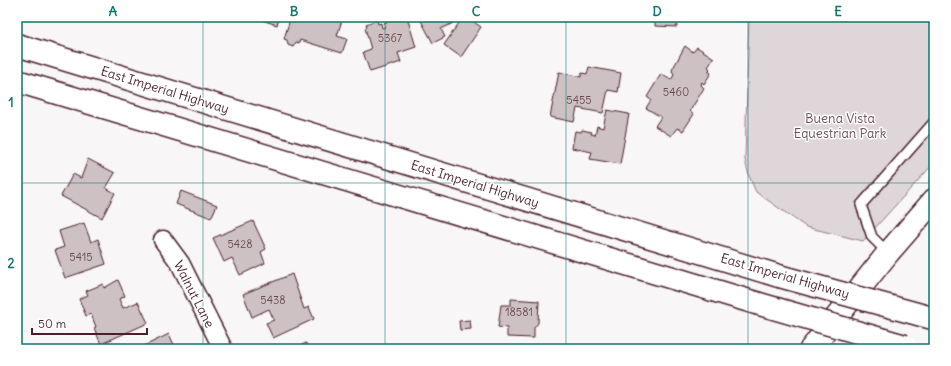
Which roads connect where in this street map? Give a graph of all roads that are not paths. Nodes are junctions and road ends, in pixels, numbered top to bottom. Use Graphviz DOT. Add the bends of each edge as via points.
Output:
graph roads {
  1 [pos="17,45"];
  2 [pos="17,81"];
  3 [pos="934,122"];
  4 [pos="934,200"];
  5 [pos="163,240"];
  6 [pos="888,253"];
  7 [pos="933,318"];
  8 [pos="911,347"];
  9 [pos="223,349"];
  10 [pos="811,349"];
  1 -- 7 [label="main road, East Imperial Highway, bridge" via="779,276"];
  2 -- 8 [label="main road, bridge" via="756,303"];
  3 -- 6 [label="lane" via="861,205 872,237"];
  4 -- 6 [label="main road"];
  5 -- 9 [label="street, Walnut Lane" via="180,263"];
  6 -- 10 [label="main road"];
}
